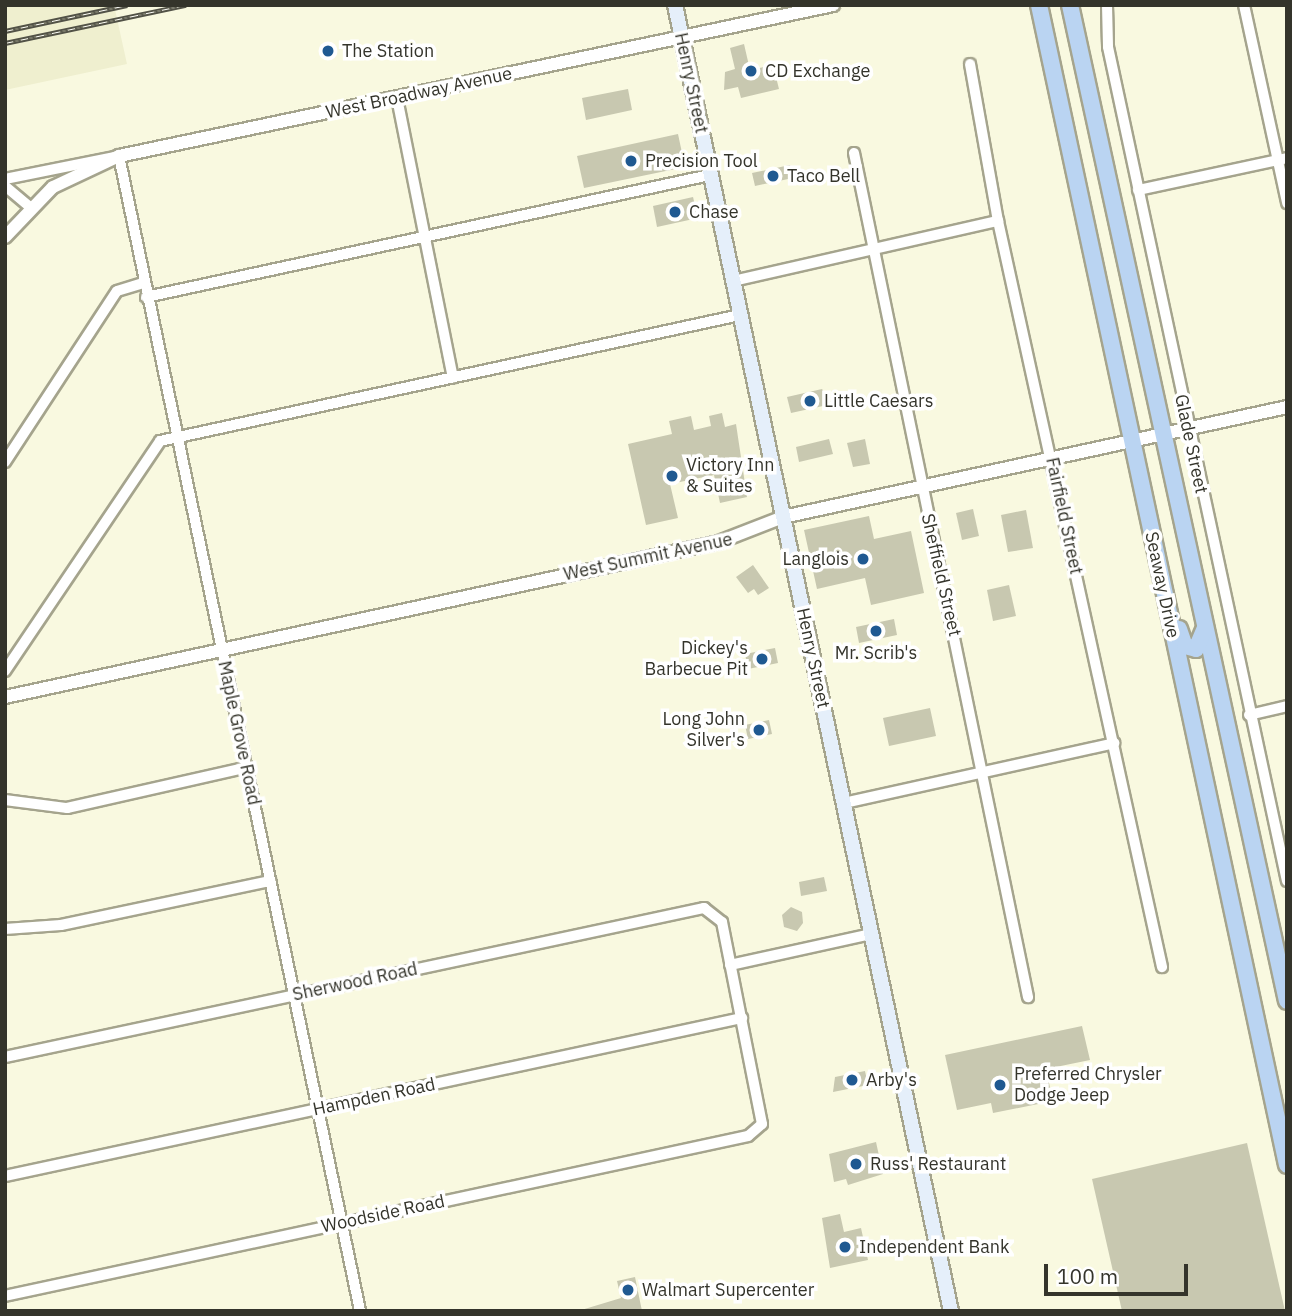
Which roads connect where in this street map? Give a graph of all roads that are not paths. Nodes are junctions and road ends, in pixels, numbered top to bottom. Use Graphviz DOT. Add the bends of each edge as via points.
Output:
graph roads {
  1 [pos="675,5"];
  2 [pos="832,5"];
  3 [pos="1040,5"];
  4 [pos="1070,5"];
  5 [pos="1107,5"];
  6 [pos="1244,5"];
  7 [pos="681,39"];
  8 [pos="970,64"];
  9 [pos="397,98"];
  10 [pos="853,153"];
  11 [pos="119,156"];
  12 [pos="1282,159"];
  13 [pos="710,175"];
  14 [pos="5,179"];
  15 [pos="5,186"];
  16 [pos="1138,190"];
  17 [pos="1287,202"];
  18 [pos="30,207"];
  19 [pos="998,221"];
  20 [pos="425,235"];
  21 [pos="5,237"];
  22 [pos="1089,238"];
  23 [pos="870,249"];
  24 [pos="733,281"];
  25 [pos="143,283"];
  26 [pos="146,297"];
  27 [pos="740,315"];
  28 [pos="453,377"];
  29 [pos="1287,407"];
  30 [pos="1188,428"];
  31 [pos="1161,434"];
  32 [pos="176,437"];
  33 [pos="1131,440"];
  34 [pos="1052,458"];
  35 [pos="5,462"];
  36 [pos="1138,472"];
  37 [pos="921,486"];
  38 [pos="783,517"];
  39 [pos="1205,628"];
  40 [pos="221,649"];
  41 [pos="5,671"];
  42 [pos="5,697"];
  43 [pos="1287,706"];
  44 [pos="1249,715"];
  45 [pos="1114,743"];
  46 [pos="245,768"];
  47 [pos="982,772"];
  48 [pos="5,800"];
  49 [pos="844,803"];
  50 [pos="270,881"];
  51 [pos="1287,881"];
  52 [pos="5,929"];
  53 [pos="871,934"];
  54 [pos="730,965"];
  55 [pos="1163,967"];
  56 [pos="294,995"];
  57 [pos="1028,997"];
  58 [pos="1287,1001"];
  59 [pos="742,1018"];
  60 [pos="5,1057"];
  61 [pos="317,1109"];
  62 [pos="1287,1165"];
  63 [pos="5,1177"];
  64 [pos="340,1224"];
  65 [pos="5,1296"];
  66 [pos="360,1311"];
  67 [pos="951,1311"];
  1 -- 7 [label="main road, Henry Street"];
  2 -- 7 [label="street, West Broadway Avenue"];
  3 -- 22 [label="highway, Seaway Drive"];
  4 -- 31 [label="highway, Seaway Drive"];
  5 -- 16 [label="street, Glade Street" via="1108,47"];
  6 -- 12 [label="street"];
  7 -- 9 [label="street, West Broadway Avenue"];
  7 -- 13 [label="main road, Henry Street"];
  8 -- 19 [label="street, Fairfield Street"];
  9 -- 11 [label="street, West Broadway Avenue"];
  9 -- 20 [label="street"];
  10 -- 23 [label="street, Sheffield Street"];
  11 -- 14 [label="street, West Broadway Avenue"];
  11 -- 18 [label="street" via="61,183"];
  11 -- 25 [label="street, Maple Grove Road"];
  12 -- 16 [label="street"];
  12 -- 17 [label="street"];
  13 -- 20 [label="street"];
  13 -- 24 [label="main road, Henry Street"];
  15 -- 18 [label="street"];
  16 -- 30 [label="street, Glade Street"];
  18 -- 21 [label="street"];
  19 -- 23 [label="street"];
  19 -- 34 [label="street, Fairfield Street"];
  20 -- 26 [label="street"];
  20 -- 28 [label="street"];
  22 -- 31 [label="highway" via="1101,230 1112,236"];
  22 -- 33 [label="highway, Seaway Drive"];
  23 -- 24 [label="street"];
  23 -- 37 [label="street, Sheffield Street"];
  24 -- 27 [label="main road, Henry Street"];
  25 -- 26 [label="street, Maple Grove Road"];
  25 -- 35 [label="street" via="117,291"];
  26 -- 32 [label="street, Maple Grove Road"];
  27 -- 28 [label="street"];
  27 -- 38 [label="main road, Henry Street"];
  28 -- 32 [label="street"];
  29 -- 30 [label="street, West Summit Avenue"];
  30 -- 31 [label="street, West Summit Avenue"];
  30 -- 44 [label="street, Glade Street"];
  31 -- 33 [label="street, West Summit Avenue"];
  31 -- 39 [label="highway, Seaway Drive"];
  32 -- 40 [label="street, Maple Grove Road"];
  32 -- 41 [label="street" via="149,450"];
  33 -- 34 [label="street, West Summit Avenue"];
  33 -- 36 [label="highway, Seaway Drive"];
  34 -- 37 [label="street, West Summit Avenue"];
  34 -- 45 [label="street, Fairfield Street"];
  36 -- 39 [label="highway" via="1150,495 1185,646 1200,646"];
  36 -- 62 [label="highway, Seaway Drive"];
  37 -- 38 [label="street, West Summit Avenue"];
  37 -- 47 [label="street, Sheffield Street"];
  38 -- 40 [label="street, West Summit Avenue" via="719,542"];
  38 -- 49 [label="main road, Henry Street"];
  39 -- 58 [label="highway, Seaway Drive"];
  40 -- 42 [label="street, West Summit Avenue"];
  40 -- 46 [label="street, Maple Grove Road"];
  43 -- 44 [label="street"];
  44 -- 51 [label="street, Glade Street"];
  45 -- 47 [label="street"];
  45 -- 55 [label="street, Fairfield Street"];
  46 -- 48 [label="street" via="67,808"];
  46 -- 50 [label="street, Maple Grove Road"];
  47 -- 49 [label="street"];
  47 -- 57 [label="street, Sheffield Street"];
  49 -- 53 [label="main road, Henry Street"];
  50 -- 52 [label="street" via="61,925"];
  50 -- 56 [label="street, Maple Grove Road"];
  53 -- 54 [label="street"];
  53 -- 67 [label="main road, Henry Street"];
  54 -- 56 [label="street, Sherwood Road" via="722,922 704,908"];
  54 -- 59 [label="street"];
  56 -- 60 [label="street, Sherwood Road"];
  56 -- 61 [label="street, Maple Grove Road"];
  59 -- 61 [label="street, Hampden Road"];
  59 -- 64 [label="street, Woodside Road" via="762,1115 759,1130"];
  61 -- 63 [label="street, Hampden Road"];
  61 -- 64 [label="street, Maple Grove Road"];
  64 -- 65 [label="street, Woodside Road"];
  64 -- 66 [label="street, Maple Grove Road"];
}
